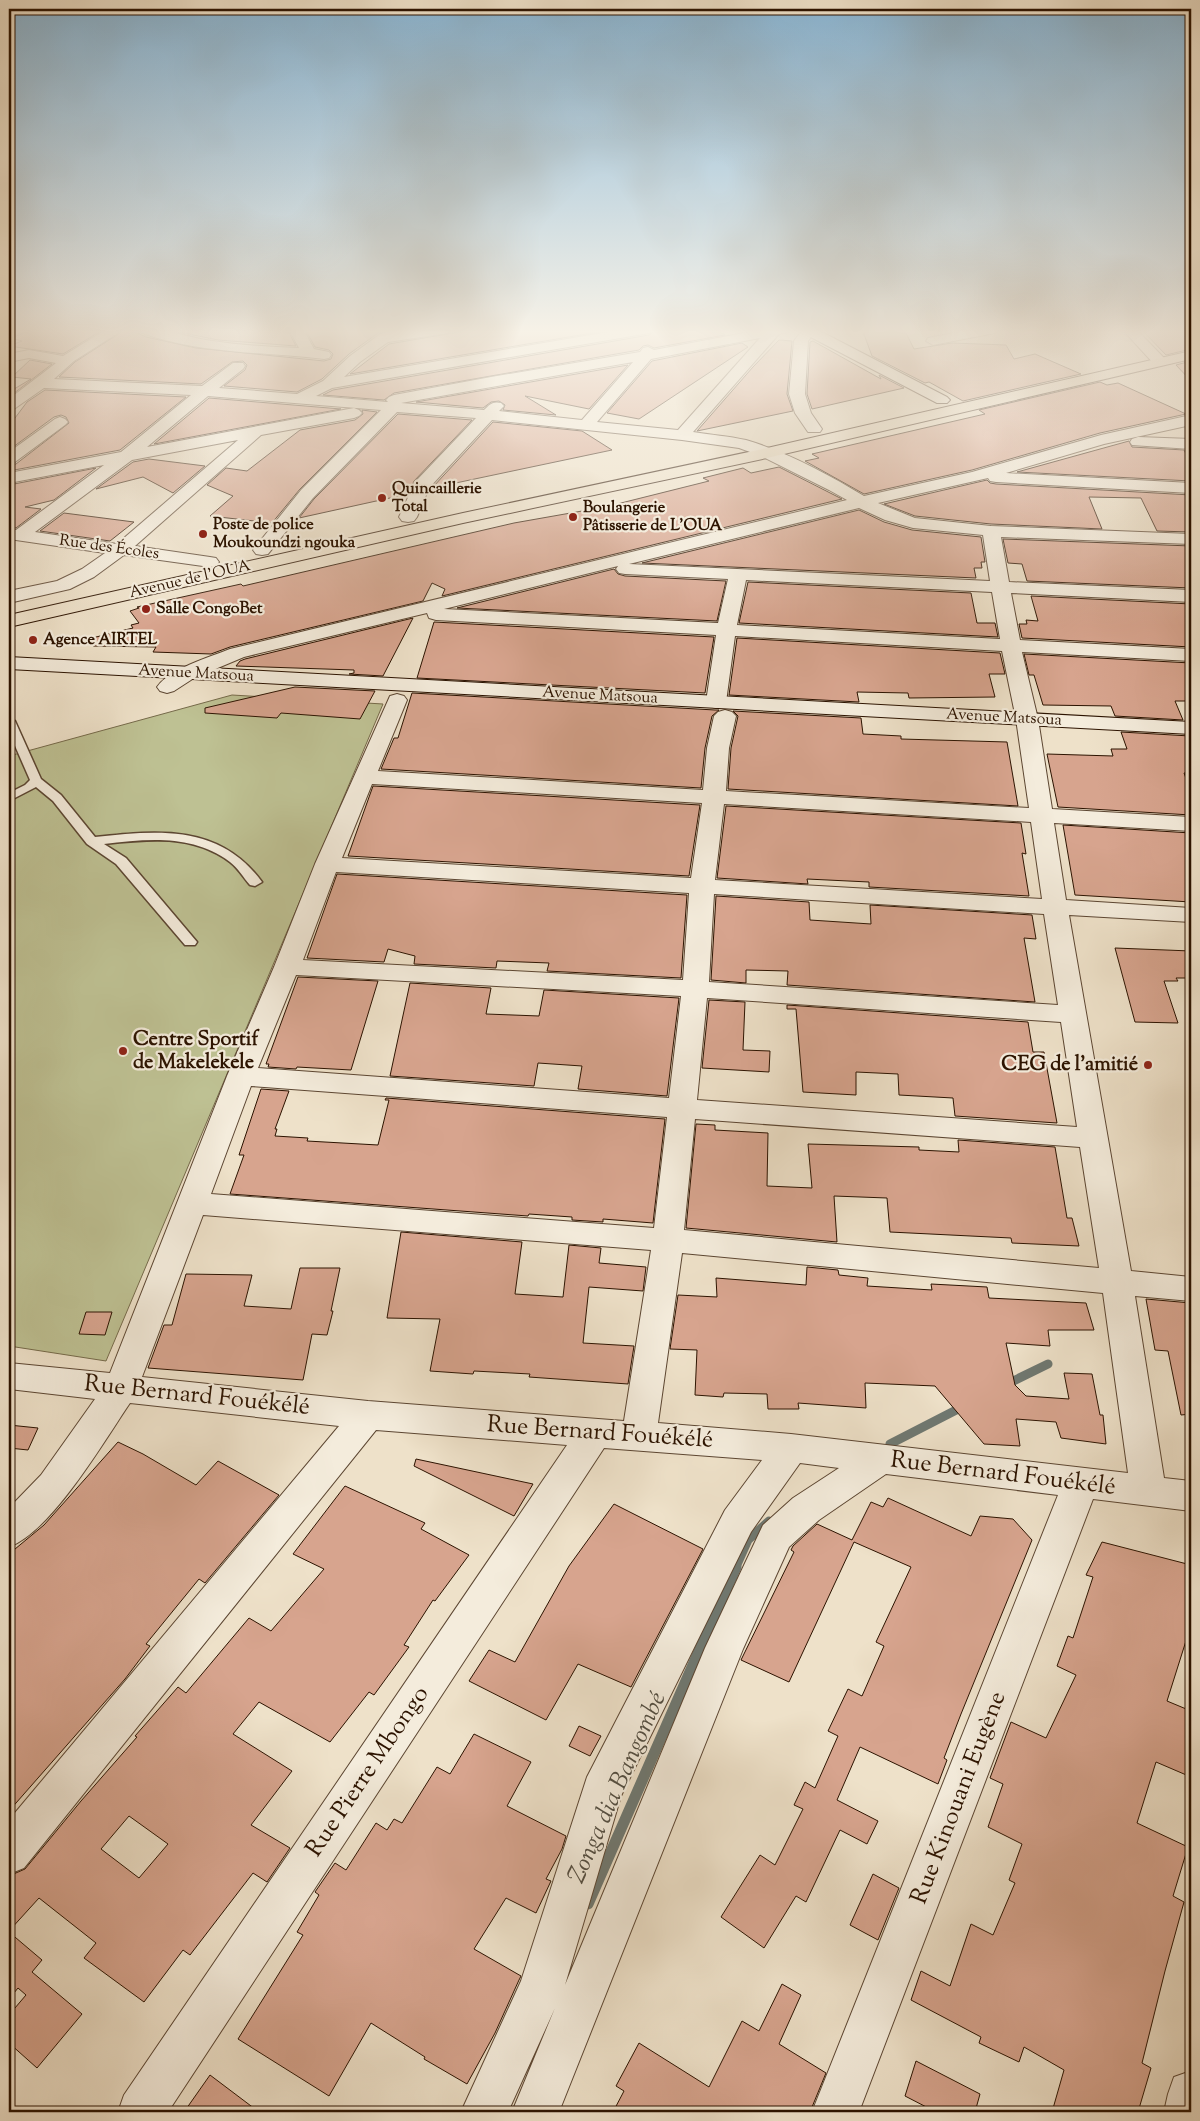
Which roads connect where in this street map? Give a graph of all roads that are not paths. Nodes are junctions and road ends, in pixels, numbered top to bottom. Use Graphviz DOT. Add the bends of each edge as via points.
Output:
graph roads {
  1 [pos="52,428"];
  2 [pos="160,428"];
  3 [pos="261,428"];
  4 [pos="279,428"];
  5 [pos="372,428"];
  6 [pos="477,428"];
  7 [pos="606,428"];
  8 [pos="688,428"];
  9 [pos="819,428"];
  10 [pos="868,428"];
  11 [pos="1155,428"];
  12 [pos="814,429"];
  13 [pos="254,433"];
  14 [pos="682,435"];
  15 [pos="1102,440"];
  16 [pos="742,444"];
  17 [pos="1191,444"];
  18 [pos="767,453"];
  19 [pos="129,454"];
  20 [pos="9,459"];
  21 [pos="976,476"];
  22 [pos="9,478"];
  23 [pos="1191,488"];
  24 [pos="861,502"];
  25 [pos="408,517"];
  26 [pos="991,531"];
  27 [pos="14,535"];
  28 [pos="1191,539"];
  29 [pos="262,550"];
  30 [pos="119,551"];
  31 [pos="210,562"];
  32 [pos="594,567"];
  33 [pos="738,574"];
  34 [pos="1000,588"];
  35 [pos="66,589"];
  36 [pos="1191,596"];
  37 [pos="9,597"];
  38 [pos="9,607"];
  39 [pos="408,613"];
  40 [pos="9,621"];
  41 [pos="726,631"];
  42 [pos="1011,645"];
  43 [pos="1191,655"];
  44 [pos="9,663"];
  45 [pos="187,674"];
  46 [pos="9,678"];
  47 [pos="167,688"];
  48 [pos="397,700"];
  49 [pos="720,709"];
  50 [pos="9,721"];
  51 [pos="1028,725"];
  52 [pos="1191,728"];
  53 [pos="1191,742"];
  54 [pos="364,777"];
  55 [pos="36,781"];
  56 [pos="9,796"];
  57 [pos="714,797"];
  58 [pos="1041,815"];
  59 [pos="1191,824"];
  60 [pos="92,840"];
  61 [pos="326,864"];
  62 [pos="255,882"];
  63 [pos="702,887"];
  64 [pos="1055,907"];
  65 [pos="1191,915"];
  66 [pos="190,942"];
  67 [pos="287,967"];
  68 [pos="695,989"];
  69 [pos="1072,1014"];
  70 [pos="241,1076"];
  71 [pos="683,1108"];
  72 [pos="1093,1138"];
  73 [pos="193,1203"];
  74 [pos="668,1240"];
  75 [pos="1117,1282"];
  76 [pos="1191,1288"];
  77 [pos="9,1376"];
  78 [pos="122,1388"];
  79 [pos="368,1416"];
  80 [pos="595,1432"];
  81 [pos="639,1435"];
  82 [pos="791,1448"];
  83 [pos="881,1459"];
  84 [pos="1081,1483"];
  85 [pos="1148,1491"];
  86 [pos="1191,1496"];
  87 [pos="9,1531"];
  88 [pos="9,1853"];
  89 [pos="1191,2094"];
  90 [pos="141,2112"];
  91 [pos="484,2112"];
  92 [pos="536,2112"];
  93 [pos="836,2112"];
  94 [pos="1187,2112"];
  1 -- 20 [label="street"];
  2 -- 19 [label="street"];
  3 -- 13 [label="street"];
  4 -- 13 [label="street"];
  5 -- 29 [label="street" via="307,494"];
  6 -- 25 [label="street" via="422,486"];
  7 -- 14 [label="street"];
  8 -- 14 [label="street"];
  9 -- 12 [label="main road, Avenue de l'OUA"];
  10 -- 18 [label="main road, Avenue de l'OUA"];
  11 -- 15 [label="street"];
  12 -- 16 [label="main road, Avenue de l'OUA"];
  13 -- 19 [label="street"];
  13 -- 30 [label="street"];
  14 -- 16 [label="street"];
  15 -- 17 [label="street"];
  15 -- 21 [label="street"];
  16 -- 18 [label="street"];
  16 -- 25 [label="main road, Avenue de l'OUA"];
  18 -- 24 [label="street"];
  18 -- 40 [label="main road, Avenue de l'OUA"];
  19 -- 22 [label="street"];
  19 -- 27 [label="street"];
  21 -- 23 [label="street"];
  21 -- 24 [label="street"];
  24 -- 26 [label="street" via="913,523"];
  24 -- 32 [label="street"];
  25 -- 29 [label="main road, Avenue de l'OUA"];
  26 -- 28 [label="street"];
  26 -- 34 [label="street"];
  27 -- 30 [label="street, Rue des Écoles"];
  29 -- 31 [label="main road, Avenue de l'OUA"];
  30 -- 31 [label="street, Rue des Écoles"];
  30 -- 35 [label="street"];
  31 -- 35 [label="main road, Avenue de l'OUA"];
  32 -- 33 [label="street"];
  32 -- 39 [label="street"];
  33 -- 34 [label="street"];
  33 -- 41 [label="street"];
  34 -- 36 [label="street"];
  34 -- 42 [label="street"];
  35 -- 37 [label="street"];
  35 -- 38 [label="main road, Avenue de l'OUA"];
  39 -- 41 [label="street"];
  39 -- 45 [label="street" via="237,653"];
  41 -- 42 [label="street"];
  41 -- 49 [label="street"];
  42 -- 43 [label="street"];
  42 -- 51 [label="street"];
  44 -- 45 [label="street, Avenue Matsoua"];
  45 -- 47 [label="street"];
  45 -- 49 [label="street, Avenue Matsoua"];
  46 -- 47 [label="street, Avenue Matsoua"];
  47 -- 48 [label="street, Avenue Matsoua"];
  48 -- 49 [label="street, Avenue Matsoua"];
  48 -- 54 [label="street"];
  49 -- 51 [label="street, Avenue Matsoua"];
  49 -- 57 [label="street"];
  50 -- 55 [label="lane"];
  51 -- 52 [label="street, Avenue Matsoua"];
  51 -- 53 [label="street, Avenue Matsoua"];
  51 -- 58 [label="street"];
  54 -- 57 [label="street"];
  54 -- 61 [label="street"];
  55 -- 56 [label="lane" via="29,788"];
  55 -- 60 [label="lane" via="57,798"];
  57 -- 58 [label="street"];
  57 -- 63 [label="street"];
  58 -- 59 [label="street"];
  58 -- 64 [label="street"];
  60 -- 62 [label="lane" via="160,834 203,842 234,860"];
  60 -- 66 [label="lane" via="121,861"];
  61 -- 63 [label="street"];
  61 -- 67 [label="street"];
  63 -- 64 [label="street"];
  63 -- 68 [label="street"];
  64 -- 65 [label="street"];
  64 -- 69 [label="street"];
  67 -- 68 [label="street"];
  67 -- 70 [label="street"];
  68 -- 69 [label="street"];
  68 -- 71 [label="street"];
  69 -- 72 [label="street"];
  70 -- 71 [label="street"];
  70 -- 73 [label="street"];
  71 -- 72 [label="street"];
  71 -- 74 [label="street"];
  72 -- 75 [label="street"];
  73 -- 74 [label="street"];
  73 -- 78 [label="street"];
  74 -- 75 [label="street"];
  74 -- 81 [label="street"];
  75 -- 76 [label="street"];
  75 -- 85 [label="street"];
  77 -- 78 [label="street, Rue Bernard Fouékélé"];
  78 -- 79 [label="street, Rue Bernard Fouékélé"];
  78 -- 87 [label="street" via="54,1486"];
  79 -- 80 [label="street, Rue Bernard Fouékélé"];
  79 -- 88 [label="street"];
  80 -- 81 [label="street, Rue Bernard Fouékélé"];
  80 -- 90 [label="street, Rue Pierre Mbongo"];
  81 -- 82 [label="street, Rue Bernard Fouékélé"];
  82 -- 83 [label="street, Rue Bernard Fouékélé"];
  82 -- 91 [label="street" via="738,1521 602,1791 542,1987"];
  83 -- 84 [label="street, Rue Bernard Fouékélé"];
  83 -- 92 [label="street" via="806,1509 776,1536 724,1648"];
  84 -- 85 [label="street, Rue Bernard Fouékélé"];
  84 -- 93 [label="street, Rue Kinouani Eugène"];
  85 -- 86 [label="street, Rue Bernard Fouékélé"];
  89 -- 94 [label="street"];
}
